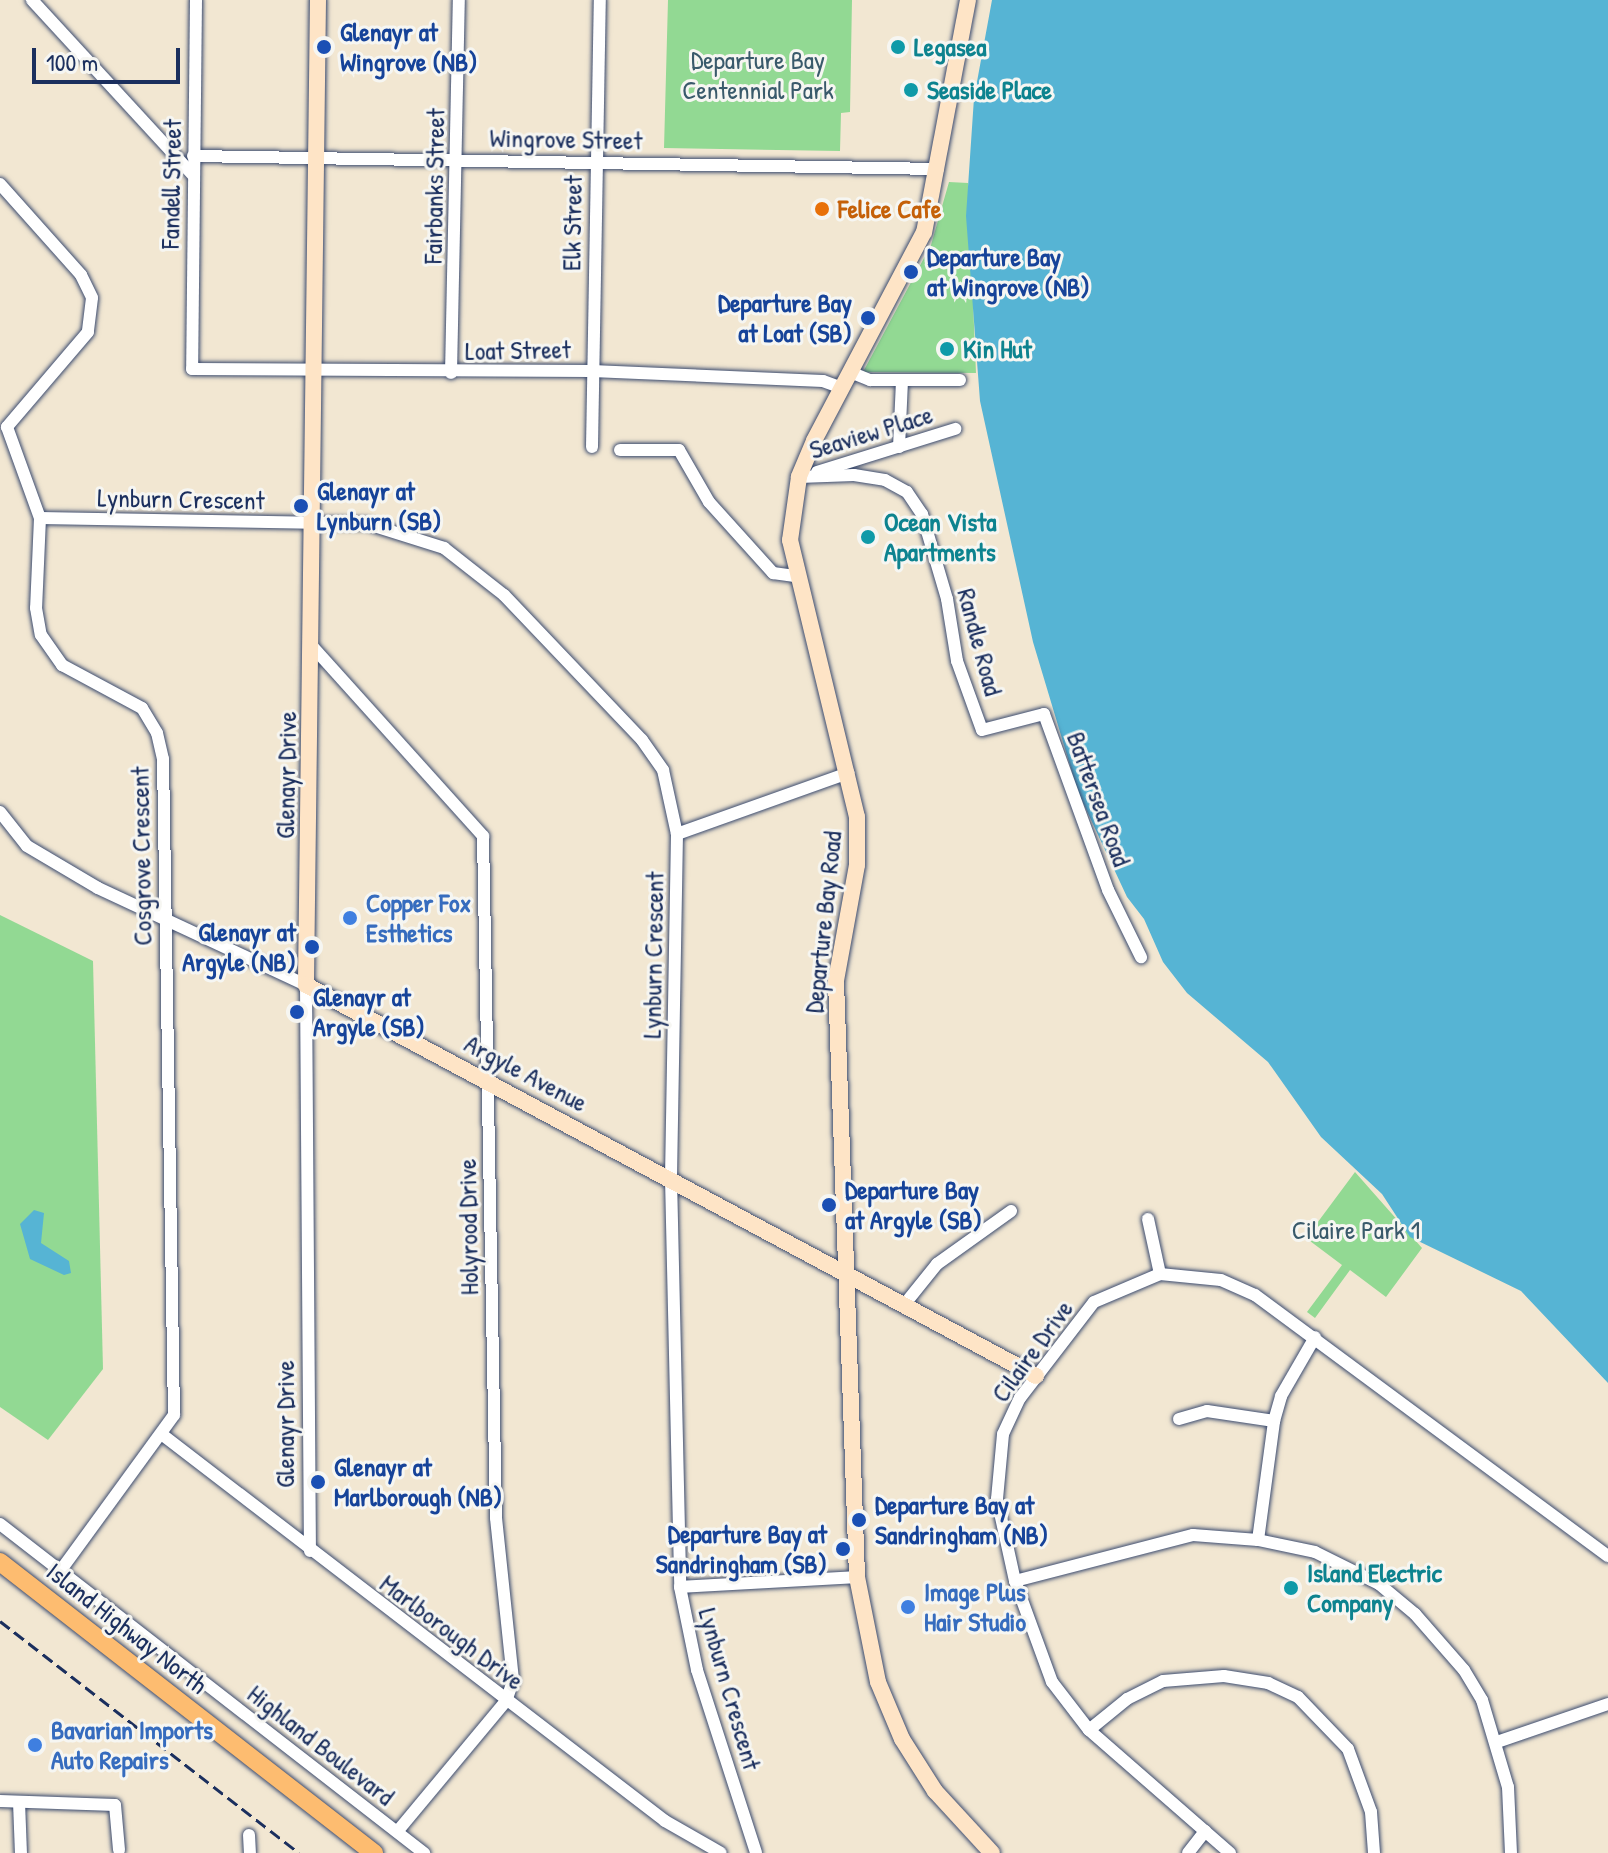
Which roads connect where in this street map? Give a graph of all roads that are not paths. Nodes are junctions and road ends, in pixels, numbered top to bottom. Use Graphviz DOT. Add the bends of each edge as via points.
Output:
graph roads {
  1 [pos="32,0"];
  2 [pos="196,0"];
  3 [pos="318,0"];
  4 [pos="459,0"];
  5 [pos="600,0"];
  6 [pos="968,0"];
  7 [pos="193,156"];
  8 [pos="316,157"];
  9 [pos="457,159"];
  10 [pos="596,161"];
  11 [pos="938,169"];
  12 [pos="193,175"];
  13 [pos="0,184"];
  14 [pos="192,369"];
  15 [pos="592,371"];
  16 [pos="312,372"];
  17 [pos="850,372"];
  18 [pos="451,373"];
  19 [pos="960,380"];
  20 [pos="902,381"];
  21 [pos="842,388"];
  22 [pos="955,429"];
  23 [pos="592,447"];
  24 [pos="899,447"];
  25 [pos="620,450"];
  26 [pos="799,477"];
  27 [pos="40,518"];
  28 [pos="312,524"];
  29 [pos="795,576"];
  30 [pos="312,646"];
  31 [pos="982,730"];
  32 [pos="848,773"];
  33 [pos="0,812"];
  34 [pos="677,834"];
  35 [pos="164,922"];
  36 [pos="1141,957"];
  37 [pos="306,985"];
  38 [pos="488,1079"];
  39 [pos="671,1178"];
  40 [pos="1011,1211"];
  41 [pos="1148,1219"];
  42 [pos="845,1272"];
  43 [pos="1160,1274"];
  44 [pos="904,1305"];
  45 [pos="1315,1337"];
  46 [pos="1036,1376"];
  47 [pos="1179,1419"];
  48 [pos="1274,1421"];
  49 [pos="164,1436"];
  50 [pos="0,1524"];
  51 [pos="1258,1540"];
  52 [pos="310,1551"];
  53 [pos="1608,1556"];
  54 [pos="0,1562"];
  55 [pos="61,1570"];
  56 [pos="857,1577"];
  57 [pos="1015,1581"];
  58 [pos="680,1587"];
  59 [pos="506,1701"];
  60 [pos="1608,1704"];
  61 [pos="1089,1730"];
  62 [pos="1497,1742"];
  63 [pos="0,1801"];
  64 [pos="19,1802"];
  65 [pos="1205,1831"];
  66 [pos="397,1832"];
  67 [pos="249,1835"];
  68 [pos="1217,1842"];
  69 [pos="119,1850"];
  70 [pos="986,1851"];
  71 [pos="21,1853"];
  72 [pos="250,1853"];
  73 [pos="374,1853"];
  74 [pos="424,1853"];
  75 [pos="721,1853"];
  76 [pos="756,1853"];
  77 [pos="1188,1853"];
  78 [pos="1208,1853"];
  79 [pos="1230,1853"];
  80 [pos="1374,1853"];
  81 [pos="1511,1853"];
  1 -- 12 [label="street"];
  2 -- 7 [label="street, Fandell Street"];
  3 -- 8 [label="main road, Glenayr Drive"];
  4 -- 9 [label="street, Fairbanks Street"];
  5 -- 10 [label="street, Elk Street"];
  6 -- 11 [label="main road, Departure Bay Road"];
  7 -- 8 [label="street, Wingrove Street"];
  7 -- 12 [label="street, Fandell Street"];
  8 -- 9 [label="street, Wingrove Street"];
  8 -- 16 [label="main road, Glenayr Drive"];
  9 -- 10 [label="street, Wingrove Street"];
  9 -- 18 [label="street, Fairbanks Street"];
  10 -- 11 [label="street, Wingrove Street"];
  10 -- 15 [label="street, Elk Street"];
  11 -- 17 [label="main road, Departure Bay Road" via="924,232"];
  12 -- 14 [label="street, Fandell Street"];
  13 -- 27 [label="street, Cosgrove Crescent" via="81,275 92,298 88,332 7,427"];
  14 -- 16 [label="street, Loat Street"];
  15 -- 18 [label="street, Loat Street"];
  15 -- 21 [label="street, Loat Street" via="823,381"];
  15 -- 23 [label="street, Elk Street"];
  16 -- 18 [label="street, Loat Street"];
  16 -- 28 [label="main road, Glenayr Drive"];
  17 -- 20 [label="street" via="870,380"];
  17 -- 21 [label="main road, Departure Bay Road"];
  19 -- 20 [label="street"];
  20 -- 24 [label="street"];
  21 -- 26 [label="main road, Departure Bay Road"];
  22 -- 24 [label="street, Seaview Place"];
  24 -- 26 [label="street, Seaview Place"];
  25 -- 29 [label="street" via="679,450 709,502 773,573"];
  26 -- 29 [label="main road, Departure Bay Road" via="790,540"];
  26 -- 31 [label="street, Randle Road" via="854,475 885,480 907,492 922,514 947,599 957,661"];
  27 -- 28 [label="street, Lynburn Crescent"];
  27 -- 35 [label="street, Cosgrove Crescent" via="36,608 50,652 62,665 125,695 142,708 157,733 163,759"];
  28 -- 30 [label="main road, Glenayr Drive"];
  28 -- 34 [label="street, Lynburn Crescent" via="368,524 410,535 474,568 642,740 663,770"];
  29 -- 32 [label="main road, Departure Bay Road"];
  30 -- 37 [label="main road, Glenayr Drive"];
  30 -- 38 [label="street, Holyrood Drive" via="483,836"];
  31 -- 36 [label="street, Battersea Road" via="1044,714 1108,890"];
  32 -- 34 [label="street"];
  32 -- 42 [label="main road, Departure Bay Road" via="857,817 857,865 836,981"];
  33 -- 35 [label="street, Argyle Avenue" via="27,846"];
  34 -- 39 [label="street, Lynburn Crescent"];
  35 -- 37 [label="street, Argyle Avenue"];
  35 -- 49 [label="street, Cosgrove Crescent" via="174,1415"];
  37 -- 38 [label="main road, Argyle Avenue"];
  37 -- 52 [label="street, Glenayr Drive"];
  38 -- 39 [label="main road, Argyle Avenue"];
  38 -- 59 [label="street, Holyrood Drive" via="496,1518 513,1681"];
  39 -- 42 [label="main road, Argyle Avenue"];
  39 -- 58 [label="street, Lynburn Crescent"];
  40 -- 44 [label="street" via="937,1264"];
  41 -- 43 [label="street"];
  42 -- 44 [label="main road, Argyle Avenue"];
  42 -- 56 [label="main road, Departure Bay Road"];
  43 -- 45 [label="street, Cilaire Drive" via="1221,1280 1255,1295"];
  43 -- 46 [label="street, Cilaire Drive" via="1094,1302"];
  44 -- 46 [label="main road, Argyle Avenue"];
  45 -- 48 [label="street" via="1281,1396"];
  45 -- 53 [label="street, Cilaire Drive"];
  46 -- 57 [label="street, Cilaire Drive" via="1020,1398 997,1458 997,1499"];
  47 -- 48 [label="street" via="1207,1411"];
  48 -- 51 [label="street"];
  49 -- 52 [label="street, Marlborough Drive"];
  49 -- 55 [label="street, Cosgrove Crescent"];
  50 -- 55 [label="street, Highland Boulevard"];
  51 -- 57 [label="street" via="1193,1535"];
  51 -- 62 [label="street" via="1315,1552 1379,1584 1415,1614 1464,1670"];
  52 -- 59 [label="street, Marlborough Drive"];
  54 -- 73 [label="main road, Island Highway North"];
  55 -- 66 [label="street, Highland Boulevard"];
  56 -- 58 [label="street" via="800,1576"];
  56 -- 70 [label="main road, Departure Bay Road" via="878,1682 902,1739 935,1791"];
  57 -- 61 [label="street, Cilaire Drive" via="1052,1682"];
  58 -- 76 [label="street, Lynburn Crescent" via="697,1670"];
  59 -- 66 [label="street"];
  59 -- 75 [label="street, Marlborough Drive" via="665,1821"];
  60 -- 62 [label="street"];
  61 -- 65 [label="street, Cilaire Drive"];
  61 -- 80 [label="street" via="1127,1699 1163,1681 1224,1676 1268,1683 1308,1705 1348,1749 1368,1800"];
  62 -- 81 [label="street" via="1508,1787"];
  63 -- 64 [label="street"];
  64 -- 69 [label="street" via="115,1805"];
  64 -- 71 [label="street"];
  65 -- 68 [label="street, Cilaire Drive"];
  65 -- 77 [label="street"];
  66 -- 74 [label="street, Highland Boulevard"];
  67 -- 72 [label="street"];
  68 -- 78 [label="street"];
  68 -- 79 [label="street, Cilaire Drive"];
}
